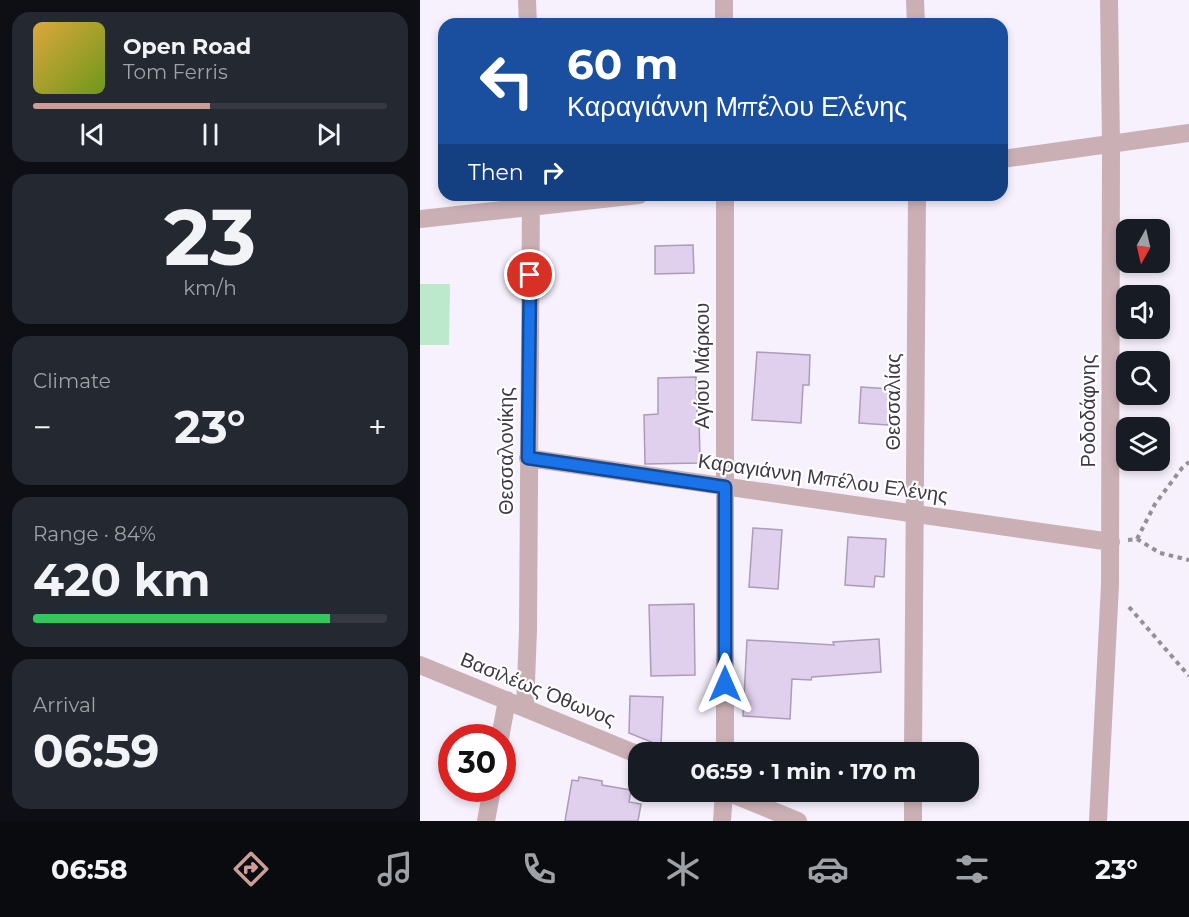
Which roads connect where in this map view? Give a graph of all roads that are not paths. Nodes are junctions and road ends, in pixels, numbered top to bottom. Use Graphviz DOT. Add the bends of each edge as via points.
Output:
graph roads {
  1 [pos="527,0"];
  2 [pos="724,0"];
  3 [pos="915,0"];
  4 [pos="1109,0"];
  5 [pos="528,18"];
  6 [pos="724,18"];
  7 [pos="915,18"];
  8 [pos="1189,133"];
  9 [pos="1111,144"];
  10 [pos="1008,158"];
  11 [pos="525,201"];
  12 [pos="531,201"];
  13 [pos="725,201"];
  14 [pos="917,201"];
  15 [pos="420,219"];
  16 [pos="528,458"];
  17 [pos="725,487"];
  18 [pos="914,514"];
  19 [pos="1111,543"];
  20 [pos="420,665"];
  21 [pos="507,700"];
  22 [pos="525,708"];
  23 [pos="503,724"];
  24 [pos="724,742"];
  25 [pos="913,742"];
  26 [pos="628,750"];
  27 [pos="490,802"];
  28 [pos="725,802"];
  29 [pos="751,802"];
  30 [pos="913,802"];
  31 [pos="486,821"];
  32 [pos="722,821"];
  33 [pos="798,821"];
  34 [pos="912,821"];
  35 [pos="1098,821"];
  1 -- 5 [label="street"];
  2 -- 6 [label="street"];
  3 -- 7 [label="street"];
  4 -- 9 [label="street, Ροδοδάφνης"];
  8 -- 9 [label="street"];
  9 -- 10 [label="street"];
  9 -- 19 [label="street, Ροδοδάφνης"];
  11 -- 15 [label="street"];
  12 -- 16 [label="street, Θεσσαλονίκης"];
  13 -- 17 [label="street, Αγίου Μάρκου"];
  14 -- 18 [label="street, Θεσσαλίας"];
  16 -- 17 [label="street, Καραγιάννη Μπέλου Ελένης"];
  16 -- 22 [label="street, Θεσσαλονίκης"];
  17 -- 18 [label="street, Καραγιάννη Μπέλου Ελένης"];
  17 -- 24 [label="street, Αγίου Μάρκου"];
  18 -- 19 [label="street, Καραγιάννη Μπέλου Ελένης"];
  18 -- 25 [label="street, Θεσσαλίας"];
  19 -- 35 [label="street, Ροδοδάφνης"];
  20 -- 21 [label="street, Βασιλέως Όθωνος"];
  21 -- 22 [label="street, Βασιλέως Όθωνος"];
  21 -- 23 [label="street"];
  22 -- 26 [label="street, Βασιλέως Όθωνος"];
  27 -- 31 [label="street"];
  28 -- 32 [label="street"];
  29 -- 33 [label="street"];
  30 -- 34 [label="street"];
}
